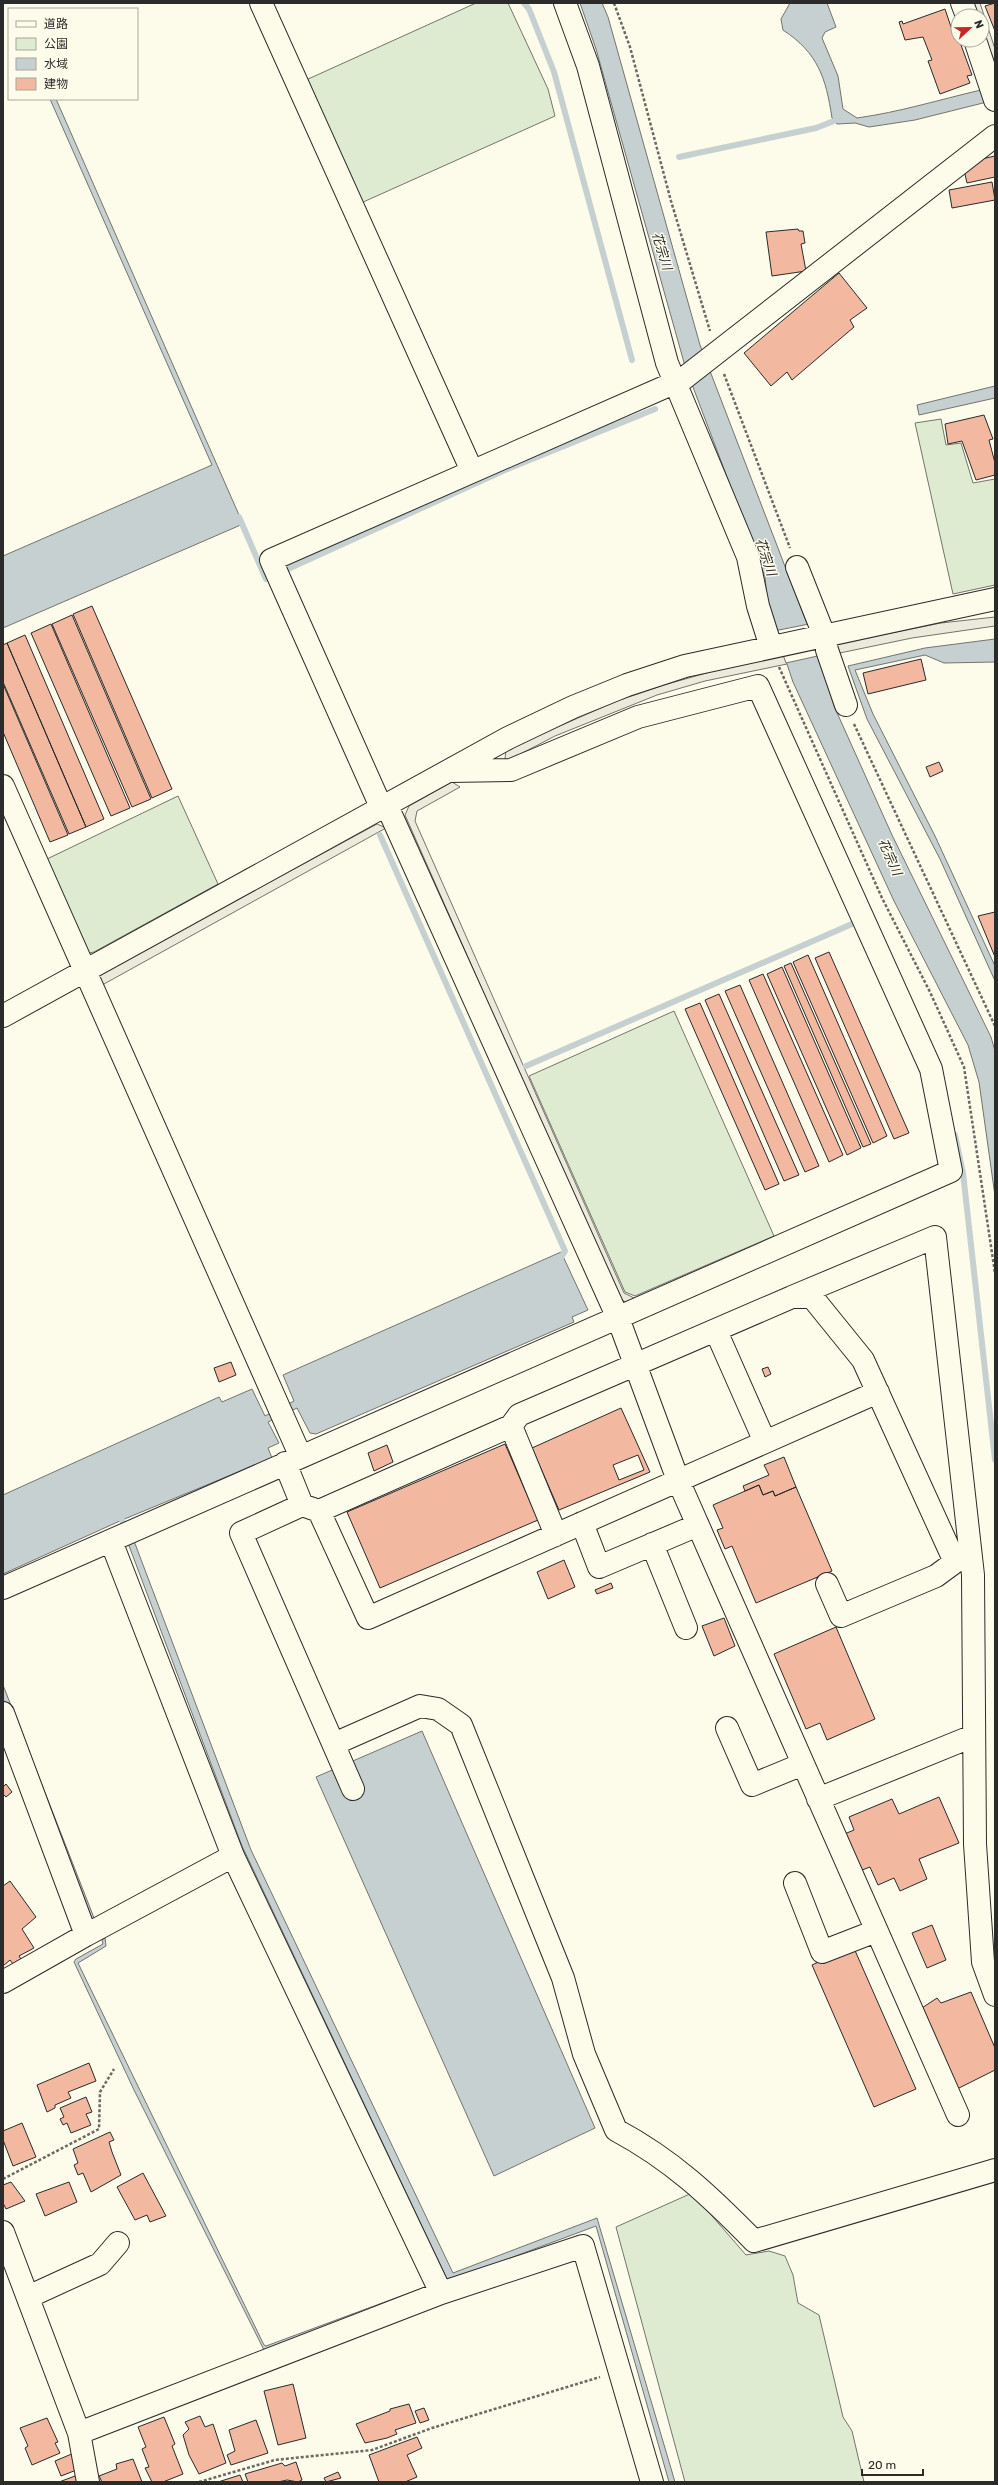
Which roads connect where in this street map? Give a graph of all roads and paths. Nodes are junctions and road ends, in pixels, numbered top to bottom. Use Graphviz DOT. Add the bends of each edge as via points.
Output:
graph roads {
  1 [pos="261,3"];
  2 [pos="565,3"];
  3 [pos="614,3"];
  4 [pos="978,48"];
  5 [pos="995,100"];
  6 [pos="995,136"];
  7 [pos="713,356"];
  8 [pos="678,381"];
  9 [pos="472,471"];
  10 [pos="797,567"];
  11 [pos="995,599"];
  12 [pos="823,640"];
  13 [pos="773,646"];
  14 [pos="846,705"];
  15 [pos="450,771"];
  16 [pos="3,786"];
  17 [pos="384,807"];
  18 [pos="85,971"];
  19 [pos="3,1016"];
  20 [pos="995,1026"];
  21 [pos="792,1297"];
  22 [pos="618,1318"];
  23 [pos="716,1330"];
  24 [pos="636,1366"];
  25 [pos="878,1392"];
  26 [pos="511,1426"];
  27 [pos="764,1442"];
  28 [pos="292,1459"];
  29 [pos="678,1480"];
  30 [pos="310,1508"];
  31 [pos="582,1523"];
  32 [pos="698,1525"];
  33 [pos="556,1535"];
  34 [pos="111,1541"];
  35 [pos="652,1544"];
  36 [pos="827,1584"];
  37 [pos="3,1588"];
  38 [pos="686,1628"];
  39 [pos="3,1713"];
  40 [pos="727,1728"];
  41 [pos="973,1736"];
  42 [pos="334,1744"];
  43 [pos="803,1764"];
  44 [pos="353,1789"];
  45 [pos="818,1799"];
  46 [pos="233,1856"];
  47 [pos="795,1883"];
  48 [pos="876,1930"];
  49 [pos="86,1935"];
  50 [pos="3,1982"];
  51 [pos="995,1995"];
  52 [pos="114,2069"];
  53 [pos="958,2115"];
  54 [pos="995,2170"];
  55 [pos="3,2179"];
  56 [pos="3,2232"];
  57 [pos="118,2243"];
  58 [pos="441,2293"];
  59 [pos="28,2297"];
  60 [pos="620,2371"];
  61 [pos="79,2433"];
  62 [pos="88,2482"];
  63 [pos="199,2482"];
  64 [pos="652,2482"];
  1 -- 9 [label="street"];
  2 -- 8 [label="street" via="588,66 666,363"];
  3 -- 7 [label="path" via="630,47"];
  4 -- 5 [label="street"];
  6 -- 7 [label="street"];
  7 -- 8 [label="street"];
  7 -- 10 [label="path"];
  8 -- 9 [label="street"];
  8 -- 13 [label="street" via="748,557 758,606"];
  9 -- 17 [label="street" via="271,560"];
  10 -- 12 [label="street"];
  11 -- 12 [label="street"];
  12 -- 13 [label="street"];
  12 -- 14 [label="street"];
  13 -- 15 [label="street" via="686,666 627,685 508,738"];
  14 -- 20 [label="path"];
  15 -- 17 [label="street"];
  15 -- 22 [label="street" via="511,770 638,717 758,686 931,1069 951,1171"];
  16 -- 18 [label="street"];
  17 -- 18 [label="street"];
  17 -- 22 [label="street"];
  18 -- 19 [label="street"];
  18 -- 28 [label="street"];
  21 -- 23 [label="street"];
  21 -- 25 [label="street" via="812,1297 863,1360"];
  21 -- 41 [label="street" via="935,1236 973,1575"];
  22 -- 24 [label="street"];
  22 -- 28 [label="street"];
  23 -- 24 [label="street"];
  23 -- 27 [label="street"];
  24 -- 26 [label="street" via="519,1415"];
  24 -- 29 [label="street"];
  25 -- 27 [label="street"];
  25 -- 36 [label="street" via="955,1562 936,1576 842,1616"];
  26 -- 30 [label="street"];
  26 -- 33 [label="street"];
  27 -- 29 [label="street"];
  28 -- 30 [label="street"];
  28 -- 34 [label="street"];
  29 -- 31 [label="street"];
  29 -- 32 [label="street"];
  30 -- 33 [label="street" via="368,1618"];
  30 -- 42 [label="street" via="241,1533"];
  31 -- 33 [label="street"];
  31 -- 35 [label="street" via="599,1567"];
  32 -- 35 [label="street"];
  32 -- 43 [label="street"];
  34 -- 37 [label="street"];
  34 -- 46 [label="street"];
  35 -- 38 [label="street"];
  39 -- 49 [label="street"];
  40 -- 43 [label="street" via="752,1785"];
  41 -- 45 [label="street"];
  41 -- 51 [label="street" via="983,1962"];
  42 -- 44 [label="street"];
  42 -- 54 [label="street" via="420,1706 438,1709 461,1725 563,1978 584,2054 616,2130 649,2148 708,2194 754,2241"];
  43 -- 45 [label="street"];
  45 -- 48 [label="street"];
  46 -- 49 [label="street"];
  46 -- 58 [label="street"];
  47 -- 48 [label="street" via="822,1952"];
  48 -- 53 [label="street"];
  49 -- 50 [label="street"];
  52 -- 55 [label="path" via="100,2092 99,2129"];
  56 -- 59 [label="street"];
  57 -- 59 [label="street" via="100,2264"];
  58 -- 60 [label="street" via="583,2246"];
  58 -- 61 [label="street"];
  59 -- 61 [label="street"];
  60 -- 63 [label="path" via="432,2428 372,2450 275,2460"];
  60 -- 64 [label="street"];
  61 -- 62 [label="street"];
}
